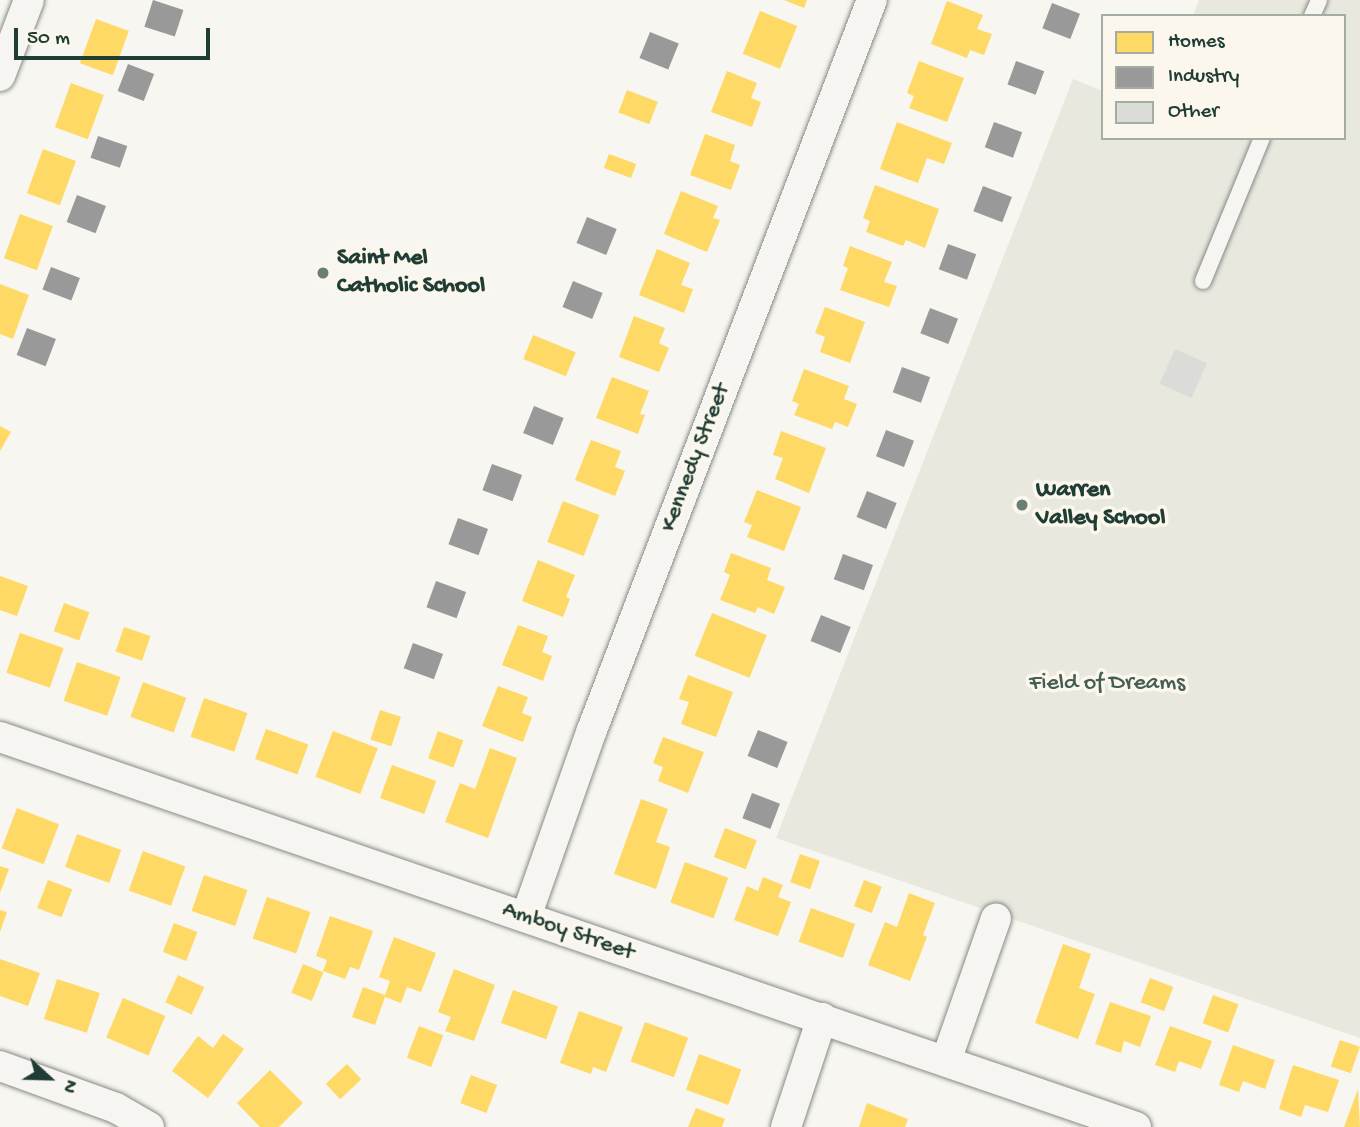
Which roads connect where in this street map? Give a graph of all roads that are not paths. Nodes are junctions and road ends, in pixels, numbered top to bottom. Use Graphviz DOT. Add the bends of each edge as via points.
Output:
graph roads {
  1 [pos="29,0"];
  2 [pos="872,0"];
  3 [pos="0,76"];
  4 [pos="1261,140"];
  5 [pos="1203,281"];
  6 [pos="0,737"];
  7 [pos="526,917"];
  8 [pos="996,918"];
  9 [pos="822,1018"];
  10 [pos="946,1061"];
  11 [pos="0,1066"];
  12 [pos="149,1127"];
  13 [pos="786,1127"];
  14 [pos="1136,1127"];
  1 -- 3 [label="street"];
  2 -- 7 [label="street, Kennedy Street" via="592,730"];
  4 -- 5 [label="lane"];
  6 -- 7 [label="street, Amboy Street"];
  7 -- 9 [label="street, Amboy Street"];
  8 -- 10 [label="street"];
  9 -- 10 [label="street, Amboy Street"];
  9 -- 13 [label="street"];
  10 -- 14 [label="street, Amboy Street"];
  11 -- 12 [label="street" via="116,1108"];
}
